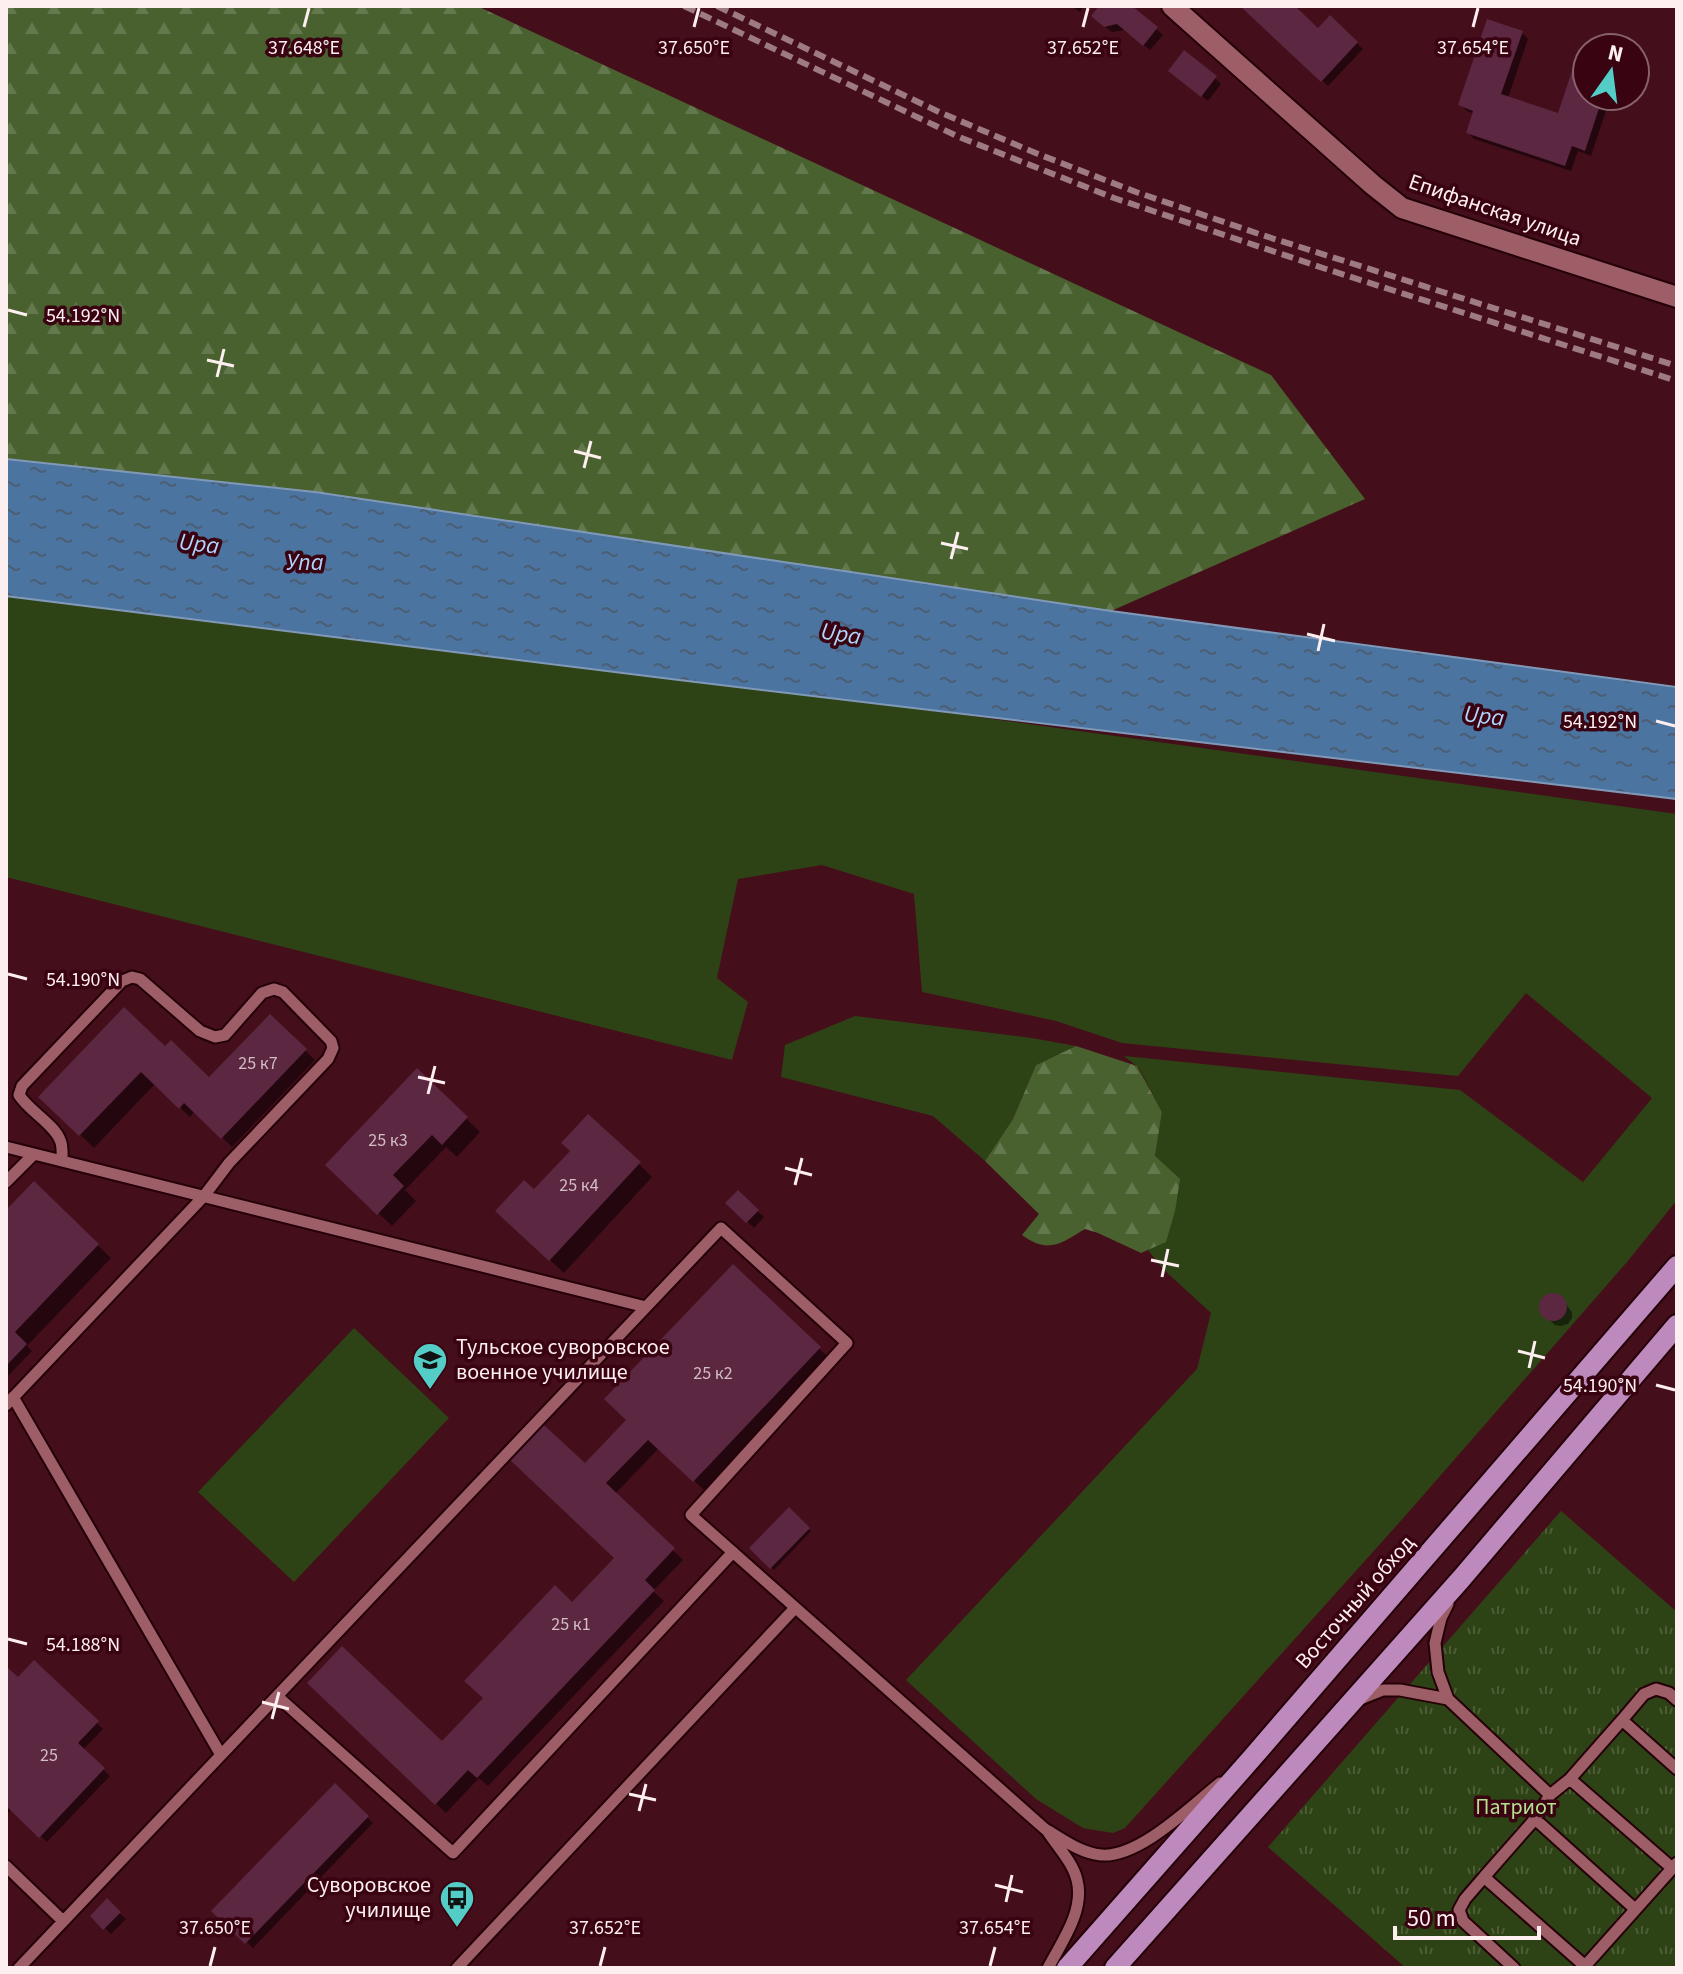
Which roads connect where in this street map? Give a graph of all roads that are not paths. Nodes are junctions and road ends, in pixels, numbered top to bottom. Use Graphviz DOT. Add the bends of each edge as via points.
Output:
graph roads {
  1 [pos="1172,6"];
  2 [pos="1677,297"];
  3 [pos="6,1147"];
  4 [pos="34,1154"];
  5 [pos="62,1161"];
  6 [pos="6,1182"];
  7 [pos="204,1196"];
  8 [pos="1677,1266"];
  9 [pos="646,1307"];
  10 [pos="1677,1325"];
  11 [pos="10,1401"];
  12 [pos="733,1552"];
  13 [pos="1461,1579"];
  14 [pos="795,1608"];
  15 [pos="277,1696"];
  16 [pos="1448,1699"];
  17 [pos="1677,1700"];
  18 [pos="1353,1701"];
  19 [pos="1622,1720"];
  20 [pos="221,1755"];
  21 [pos="1252,1758"];
  22 [pos="1677,1769"];
  23 [pos="1570,1779"];
  24 [pos="1550,1795"];
  25 [pos="1535,1819"];
  26 [pos="1045,1829"];
  27 [pos="6,1866"];
  28 [pos="1674,1866"];
  29 [pos="1484,1877"];
  30 [pos="1635,1909"];
  31 [pos="63,1921"];
  32 [pos="1584,1967"];
  33 [pos="19,1968"];
  34 [pos="457,1968"];
  35 [pos="1048,1968"];
  36 [pos="1067,1968"];
  37 [pos="1115,1968"];
  38 [pos="1514,1968"];
  1 -- 2 [label="street, Епифанская улица" via="1402,208"];
  3 -- 4 [label="lane"];
  4 -- 5 [label="lane"];
  4 -- 6 [label="lane"];
  5 -- 7 [label="lane"];
  5 -- 7 [label="lane" via="62,1143 24,1103 19,1095 22,1086 122,981 140,979 200,1031 215,1037 225,1035 262,993 283,992 333,1048"];
  7 -- 9 [label="lane"];
  7 -- 11 [label="lane"];
  8 -- 21 [label="main road, Восточный обход"];
  9 -- 12 [label="lane" via="721,1228 847,1343 691,1515"];
  9 -- 15 [label="lane"];
  10 -- 13 [label="main road"];
  11 -- 20 [label="lane"];
  12 -- 14 [label="lane"];
  12 -- 15 [label="lane" via="453,1853"];
  13 -- 16 [label="lane" via="1435,1643"];
  13 -- 18 [label="main road"];
  14 -- 26 [label="lane"];
  14 -- 34 [label="lane"];
  15 -- 20 [label="lane"];
  16 -- 18 [label="lane" via="1383,1690"];
  16 -- 24 [label="lane"];
  17 -- 19 [label="lane" via="1656,1689 1644,1694"];
  18 -- 37 [label="main road"];
  19 -- 22 [label="lane"];
  19 -- 23 [label="lane"];
  20 -- 31 [label="lane"];
  21 -- 26 [label="lane" via="1144,1843 1120,1854 1080,1849"];
  21 -- 36 [label="main road, Восточный обход"];
  23 -- 24 [label="lane"];
  23 -- 28 [label="lane"];
  24 -- 25 [label="lane"];
  25 -- 29 [label="lane"];
  25 -- 30 [label="lane"];
  26 -- 35 [label="lane" via="1069,1862 1079,1897"];
  27 -- 31 [label="lane"];
  28 -- 30 [label="lane"];
  29 -- 32 [label="lane"];
  29 -- 38 [label="lane" via="1459,1910 1463,1921"];
  30 -- 32 [label="lane"];
  31 -- 33 [label="lane"];
}
